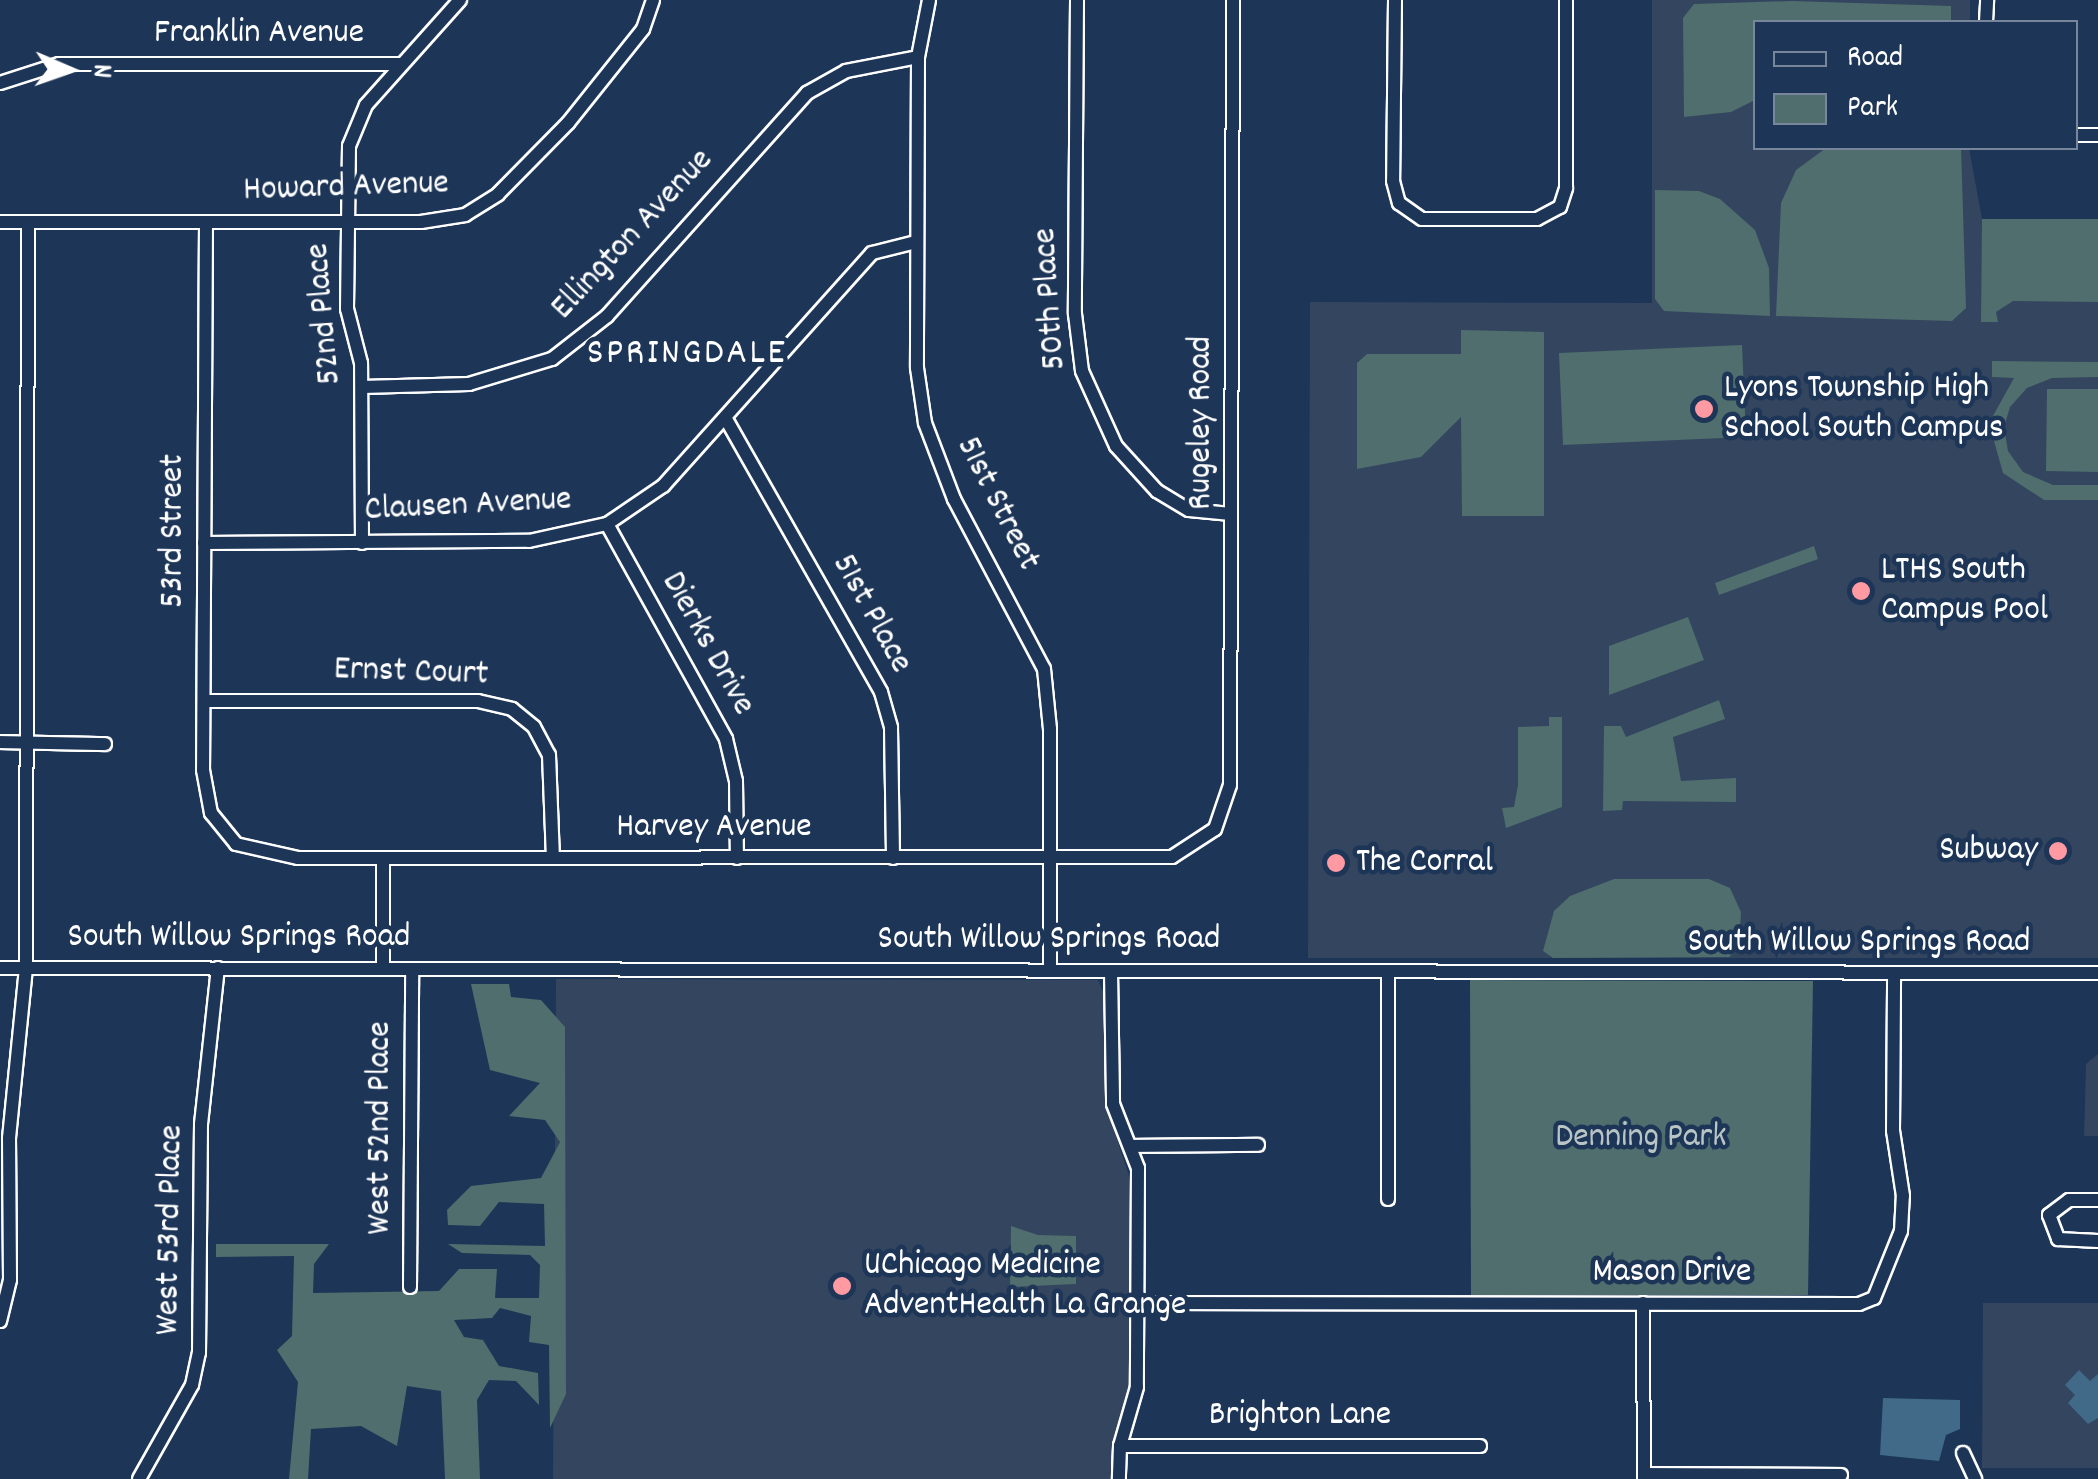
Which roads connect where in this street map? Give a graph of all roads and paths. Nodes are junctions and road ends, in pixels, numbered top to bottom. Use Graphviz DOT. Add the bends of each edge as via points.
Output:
graph roads {
  1 [pos="460,0"];
  2 [pos="653,0"];
  3 [pos="929,0"];
  4 [pos="1077,0"];
  5 [pos="1233,0"];
  6 [pos="1394,0"];
  7 [pos="1566,0"];
  8 [pos="918,56"];
  9 [pos="402,64"];
  10 [pos="0,83"];
  11 [pos="347,221"];
  12 [pos="0,222"];
  13 [pos="28,222"];
  14 [pos="206,222"];
  15 [pos="916,242"];
  16 [pos="362,387"];
  17 [pos="726,419"];
  18 [pos="1231,514"];
  19 [pos="607,524"];
  20 [pos="362,542"];
  21 [pos="204,543"];
  22 [pos="204,701"];
  23 [pos="0,742"];
  24 [pos="25,742"];
  25 [pos="105,744"];
  26 [pos="225,834"];
  27 [pos="1206,840"];
  28 [pos="383,858"];
  29 [pos="553,858"];
  30 [pos="737,858"];
  31 [pos="893,858"];
  32 [pos="1050,858"];
  33 [pos="0,968"];
  34 [pos="26,968"];
  35 [pos="218,968"];
  36 [pos="383,968"];
  37 [pos="412,969"];
  38 [pos="1050,970"];
  39 [pos="1111,970"];
  40 [pos="1388,971"];
  41 [pos="1894,973"];
  42 [pos="2098,973"];
  43 [pos="1258,1145"];
  44 [pos="1131,1146"];
  45 [pos="1388,1200"];
  46 [pos="2098,1200"];
  47 [pos="2098,1242"];
  48 [pos="410,1287"];
  49 [pos="1137,1302"];
  50 [pos="1643,1303"];
  51 [pos="0,1321"];
  52 [pos="1120,1446"];
  53 [pos="1480,1446"];
  54 [pos="1963,1453"];
  55 [pos="1840,1475"];
  56 [pos="1644,1477"];
  57 [pos="139,1479"];
  58 [pos="1119,1479"];
  59 [pos="1974,1479"];
  1 -- 9 [label="street, 52nd Place"];
  2 -- 11 [label="street, Howard Avenue" via="643,29 568,123 481,207 442,221"];
  3 -- 8 [label="street, 51st Street"];
  4 -- 18 [label="street, 50th Place" via="1075,314 1082,371 1116,446 1157,491 1189,510"];
  5 -- 18 [label="street, Rugeley Road"];
  6 -- 7 [label="street" via="1399,203 1422,218 1537,219 1560,207 1566,188"];
  8 -- 15 [label="street, 51st Street"];
  8 -- 16 [label="street, Ellington Avenue" via="846,70 806,93 607,316 552,359 469,384"];
  9 -- 10 [label="street, Franklin Avenue" via="59,64"];
  9 -- 11 [label="street, 52nd Place" via="356,127"];
  11 -- 14 [label="street, Howard Avenue"];
  11 -- 16 [label="street, 52nd Place" via="347,309"];
  12 -- 13 [label="street, Howard Avenue"];
  13 -- 14 [label="street, Howard Avenue"];
  13 -- 24 [label="street"];
  14 -- 21 [label="street, 53rd Street"];
  15 -- 17 [label="street, Clausen Avenue" via="872,253"];
  15 -- 32 [label="street, 51st Street" via="917,368 925,423 954,499 1044,669"];
  16 -- 20 [label="street, 52nd Place"];
  17 -- 19 [label="street, Clausen Avenue" via="662,486"];
  17 -- 31 [label="street, 51st Place" via="881,692 891,728"];
  18 -- 27 [label="street, Rugeley Road" via="1230,785 1222,816"];
  19 -- 20 [label="street, Clausen Avenue" via="529,541"];
  19 -- 30 [label="street, Dierks Drive" via="726,739 736,780"];
  20 -- 21 [label="street, Clausen Avenue"];
  21 -- 22 [label="street, 53rd Street"];
  22 -- 26 [label="street, 53rd Street" via="204,786"];
  22 -- 29 [label="street, Ernst Court" via="478,701 512,708 534,727 549,755"];
  23 -- 24 [label="street"];
  24 -- 25 [label="street"];
  24 -- 34 [label="street"];
  26 -- 28 [label="street, Harvey Avenue" via="264,856"];
  27 -- 32 [label="street, Harvey Avenue" via="1172,857"];
  28 -- 29 [label="street, Harvey Avenue"];
  28 -- 36 [label="street"];
  29 -- 30 [label="street, Harvey Avenue"];
  30 -- 31 [label="street, Harvey Avenue"];
  31 -- 32 [label="street, Harvey Avenue"];
  32 -- 38 [label="street, 51st Street"];
  33 -- 34 [label="street, South Willow Springs Road"];
  34 -- 35 [label="street, South Willow Springs Road"];
  34 -- 51 [label="street" via="9,1138 10,1280"];
  35 -- 36 [label="street, South Willow Springs Road"];
  35 -- 57 [label="street, West 53rd Place" via="201,1124 199,1354 192,1385"];
  36 -- 37 [label="street, South Willow Springs Road"];
  37 -- 38 [label="street, South Willow Springs Road"];
  37 -- 48 [label="street, West 52nd Place"];
  38 -- 39 [label="street, South Willow Springs Road"];
  39 -- 40 [label="street, South Willow Springs Road"];
  39 -- 44 [label="street" via="1113,1104"];
  40 -- 41 [label="street, South Willow Springs Road"];
  40 -- 45 [label="street"];
  41 -- 42 [label="street, South Willow Springs Road"];
  41 -- 50 [label="street, Mason Drive" via="1893,1130 1901,1231 1874,1298"];
  43 -- 44 [label="street"];
  44 -- 49 [label="street" via="1138,1168"];
  46 -- 47 [label="street" via="2069,1200 2049,1215 2058,1239"];
  49 -- 50 [label="street, Mason Drive"];
  49 -- 52 [label="street" via="1136,1402"];
  50 -- 56 [label="street"];
  52 -- 53 [label="street, Brighton Lane"];
  52 -- 58 [label="street"];
  54 -- 59 [label="street"];
  55 -- 56 [label="street"];
}
